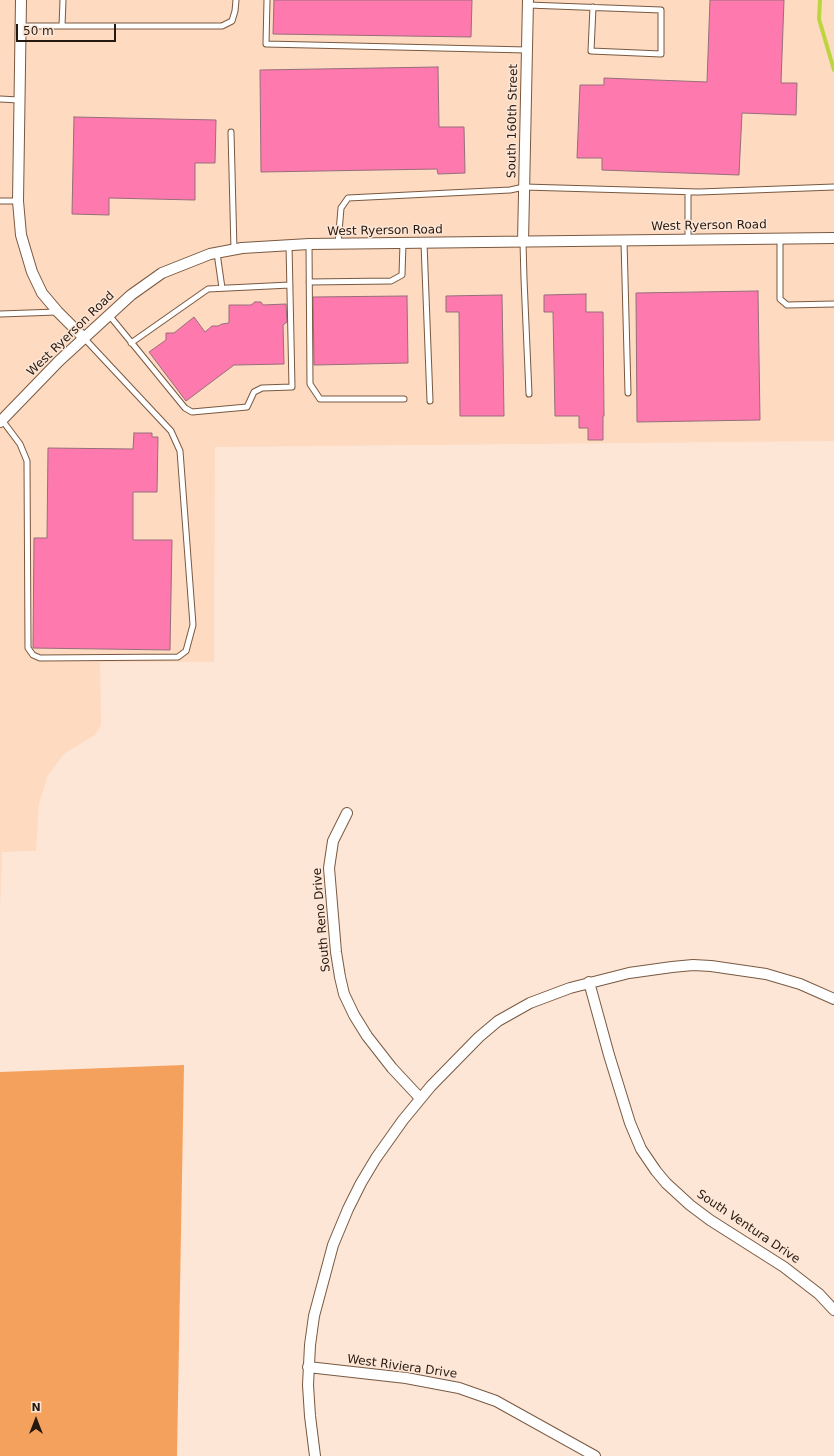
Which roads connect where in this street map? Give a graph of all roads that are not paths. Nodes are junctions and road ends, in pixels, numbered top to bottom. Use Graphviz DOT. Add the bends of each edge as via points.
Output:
graph roads {
  1 [pos="22,0"];
  2 [pos="63,0"];
  3 [pos="236,0"];
  4 [pos="267,0"];
  5 [pos="528,2"];
  6 [pos="594,7"];
  7 [pos="21,26"];
  8 [pos="62,26"];
  9 [pos="527,50"];
  10 [pos="0,99"];
  11 [pos="19,100"];
  12 [pos="231,132"];
  13 [pos="524,187"];
  14 [pos="834,187"];
  15 [pos="688,192"];
  16 [pos="0,201"];
  17 [pos="18,201"];
  18 [pos="780,238"];
  19 [pos="834,238"];
  20 [pos="688,240"];
  21 [pos="624,241"];
  22 [pos="523,242"];
  23 [pos="424,243"];
  24 [pos="310,244"];
  25 [pos="338,244"];
  26 [pos="403,244"];
  27 [pos="289,246"];
  28 [pos="234,250"];
  29 [pos="217,253"];
  30 [pos="310,282"];
  31 [pos="290,285"];
  32 [pos="222,288"];
  33 [pos="834,304"];
  34 [pos="58,312"];
  35 [pos="0,314"];
  36 [pos="109,315"];
  37 [pos="84,338"];
  38 [pos="131,343"];
  39 [pos="628,393"];
  40 [pos="530,394"];
  41 [pos="404,399"];
  42 [pos="430,401"];
  43 [pos="1,421"];
  44 [pos="347,813"];
  45 [pos="589,982"];
  46 [pos="834,999"];
  47 [pos="420,1098"];
  48 [pos="834,1310"];
  49 [pos="308,1367"];
  50 [pos="314,1456"];
  51 [pos="595,1456"];
  1 -- 7 [label="street"];
  2 -- 8 [label="lane"];
  3 -- 8 [label="lane" via="232,21 222,26"];
  4 -- 9 [label="lane" via="266,44"];
  5 -- 6 [label="lane"];
  5 -- 9 [label="street, South 160th Street"];
  6 -- 6 [label="lane" via="661,10 661,54 591,51"];
  7 -- 8 [label="lane"];
  7 -- 11 [label="street"];
  9 -- 13 [label="street, South 160th Street"];
  10 -- 11 [label="lane"];
  11 -- 17 [label="street"];
  12 -- 28 [label="lane"];
  13 -- 15 [label="lane"];
  13 -- 22 [label="street, South 160th Street"];
  13 -- 25 [label="lane" via="510,190 348,198 341,208"];
  14 -- 15 [label="lane"];
  15 -- 20 [label="lane"];
  16 -- 17 [label="lane"];
  17 -- 34 [label="street" via="21,236 32,272 42,293"];
  18 -- 19 [label="street, West Ryerson Road"];
  18 -- 20 [label="street, West Ryerson Road"];
  18 -- 33 [label="lane" via="780,298 787,305"];
  20 -- 21 [label="street, West Ryerson Road"];
  21 -- 22 [label="street, West Ryerson Road"];
  21 -- 39 [label="lane"];
  22 -- 23 [label="street, West Ryerson Road"];
  22 -- 40 [label="lane"];
  23 -- 26 [label="street, West Ryerson Road"];
  23 -- 42 [label="lane"];
  24 -- 25 [label="street, West Ryerson Road"];
  24 -- 27 [label="street, West Ryerson Road"];
  24 -- 30 [label="lane"];
  25 -- 26 [label="street, West Ryerson Road"];
  26 -- 30 [label="lane" via="402,275 391,281"];
  27 -- 28 [label="street, West Ryerson Road"];
  27 -- 31 [label="lane"];
  28 -- 29 [label="street, West Ryerson Road"];
  29 -- 32 [label="lane"];
  29 -- 36 [label="street, West Ryerson Road" via="162,273 131,295"];
  30 -- 41 [label="lane" via="310,384 320,399"];
  31 -- 32 [label="lane"];
  31 -- 38 [label="lane" via="292,387 262,388 254,392 247,407 192,412 185,408"];
  32 -- 38 [label="lane" via="208,289"];
  34 -- 35 [label="lane"];
  34 -- 37 [label="street"];
  36 -- 37 [label="street, West Ryerson Road"];
  36 -- 38 [label="lane"];
  37 -- 43 [label="street, West Ryerson Road"];
  37 -- 43 [label="lane" via="170,431 180,451 193,625 186,650 178,657 40,658 33,655 28,648 27,461 20,444"];
  44 -- 47 [label="street, South Reno Drive" via="333,841 329,868 332,916 344,994 366,1036"];
  45 -- 46 [label="street" via="629,973 686,966 712,966 766,974 800,984"];
  45 -- 47 [label="street" via="530,1002 498,1021"];
  45 -- 48 [label="street, South Ventura Drive" via="630,1123 641,1149 656,1171 690,1205 784,1267 819,1294"];
  47 -- 49 [label="street" via="361,1183 333,1245 314,1316"];
  49 -- 50 [label="street"];
  49 -- 51 [label="street, West Riviera Drive" via="406,1378 459,1388 496,1401"];
}
